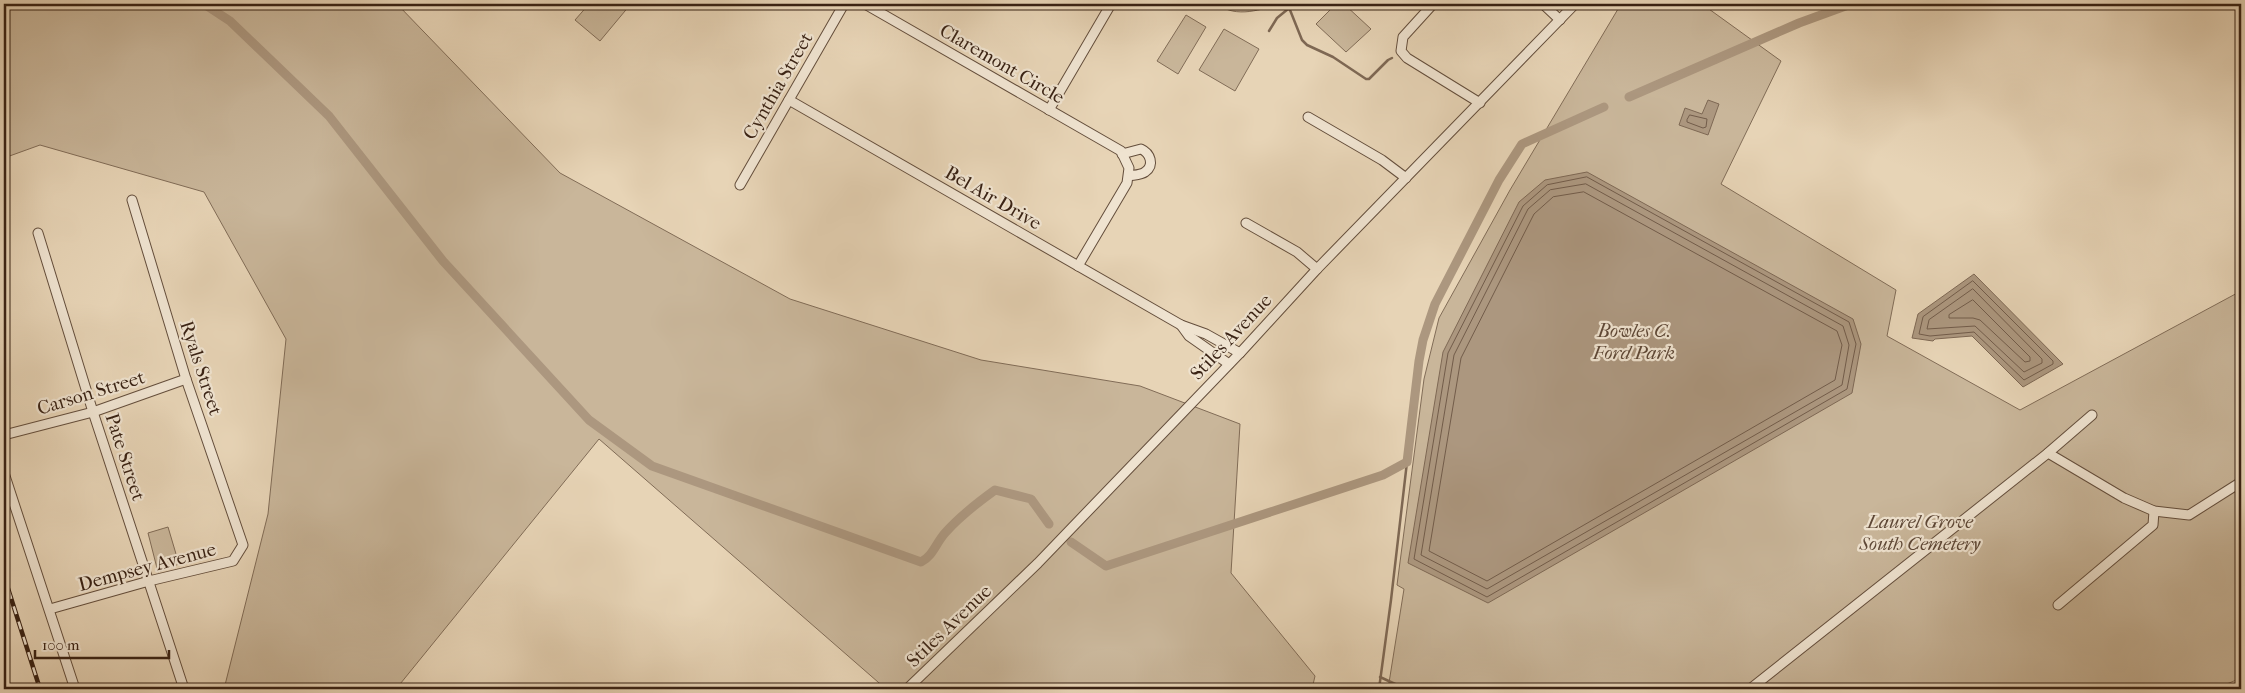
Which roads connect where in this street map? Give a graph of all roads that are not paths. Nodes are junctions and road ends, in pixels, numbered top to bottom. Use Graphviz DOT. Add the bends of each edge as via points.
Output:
graph roads {
  1 [pos="844,4"];
  2 [pos="865,4"];
  3 [pos="1111,4"];
  4 [pos="1433,4"];
  5 [pos="1543,4"];
  6 [pos="1570,6"];
  7 [pos="1560,20"];
  8 [pos="789,100"];
  9 [pos="1480,103"];
  10 [pos="1049,110"];
  11 [pos="1308,117"];
  12 [pos="1122,154"];
  13 [pos="1129,176"];
  14 [pos="1406,178"];
  15 [pos="740,185"];
  16 [pos="132,200"];
  17 [pos="1246,223"];
  18 [pos="38,233"];
  19 [pos="1078,266"];
  20 [pos="1317,269"];
  21 [pos="1181,325"];
  22 [pos="1240,353"];
  23 [pos="1229,364"];
  24 [pos="186,379"];
  25 [pos="93,412"];
  26 [pos="2092,415"];
  27 [pos="4,435"];
  28 [pos="2048,452"];
  29 [pos="4,473"];
  30 [pos="2241,482"];
  31 [pos="2154,511"];
  32 [pos="244,545"];
  33 [pos="149,581"];
  34 [pos="2058,605"];
  35 [pos="50,609"];
  36 [pos="75,689"];
  37 [pos="184,689"];
  38 [pos="907,689"];
  39 [pos="1750,689"];
  1 -- 8 [label="street, Cynthia Street"];
  2 -- 10 [label="street, Claremont Circle"];
  3 -- 10 [label="street"];
  4 -- 9 [label="street" via="1403,37 1400,47 1407,58"];
  5 -- 7 [label="street"];
  6 -- 7 [label="street, Stiles Avenue"];
  7 -- 9 [label="street, Stiles Avenue"];
  8 -- 15 [label="street, Cynthia Street"];
  8 -- 19 [label="street, Bel Air Drive"];
  9 -- 14 [label="street, Stiles Avenue"];
  10 -- 12 [label="street, Claremont Circle" via="1112,144"];
  11 -- 14 [label="street" via="1373,154"];
  12 -- 13 [label="street"];
  12 -- 13 [label="street" via="1141,149 1150,158 1146,171"];
  13 -- 19 [label="street" via="1119,200"];
  14 -- 20 [label="street, Stiles Avenue"];
  16 -- 24 [label="street, Ryals Street"];
  17 -- 20 [label="street" via="1297,252"];
  18 -- 25 [label="street, Pate Street"];
  19 -- 21 [label="street, Bel Air Drive"];
  20 -- 22 [label="street, Stiles Avenue"];
  21 -- 22 [label="street, Bel Air Drive" via="1206,334"];
  21 -- 23 [label="street, Bel Air Drive" via="1190,336"];
  22 -- 23 [label="street, Stiles Avenue"];
  23 -- 38 [label="street, Stiles Avenue" via="1038,563"];
  24 -- 25 [label="street, Carson Street"];
  24 -- 32 [label="street, Ryals Street"];
  25 -- 27 [label="street, Carson Street"];
  25 -- 33 [label="street, Pate Street"];
  26 -- 28 [label="street"];
  28 -- 31 [label="street" via="2124,498"];
  28 -- 39 [label="street"];
  29 -- 35 [label="street"];
  30 -- 31 [label="street" via="2189,516"];
  31 -- 34 [label="street" via="2153,525"];
  32 -- 33 [label="street, Dempsey Avenue" via="233,561"];
  33 -- 35 [label="street, Dempsey Avenue"];
  33 -- 37 [label="street, Pate Street"];
  35 -- 36 [label="street"];
}
